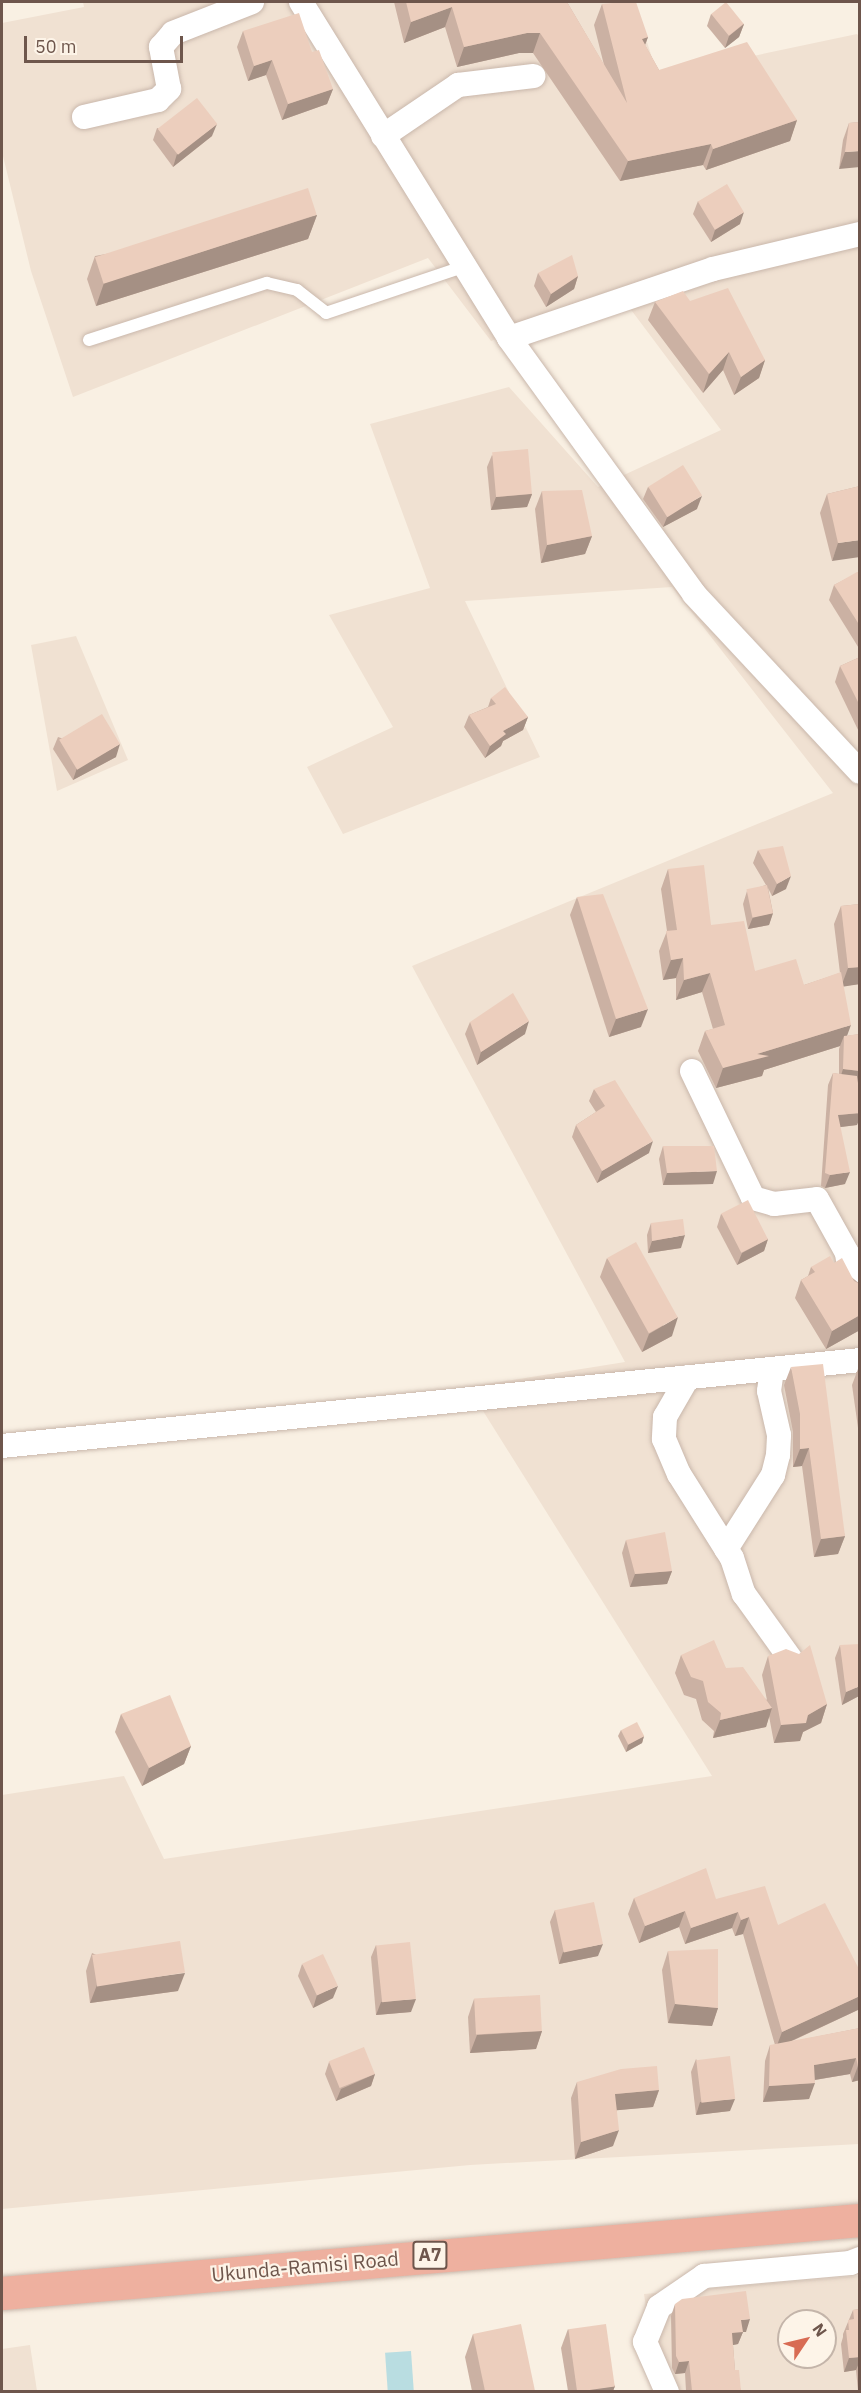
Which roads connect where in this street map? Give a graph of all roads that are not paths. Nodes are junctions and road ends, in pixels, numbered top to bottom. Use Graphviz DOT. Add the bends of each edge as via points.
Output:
graph roads {
  1 [pos="252,2"];
  2 [pos="301,2"];
  3 [pos="532,76"];
  4 [pos="84,117"];
  5 [pos="382,136"];
  6 [pos="860,234"];
  7 [pos="463,267"];
  8 [pos="509,338"];
  9 [pos="89,340"];
  10 [pos="860,772"];
  11 [pos="692,1071"];
  12 [pos="860,1292"];
  13 [pos="860,1360"];
  14 [pos="772,1369"];
  15 [pos="688,1377"];
  16 [pos="2,1446"];
  17 [pos="726,1549"];
  18 [pos="790,1658"];
  19 [pos="860,2220"];
  20 [pos="860,2259"];
  21 [pos="2,2293"];
  22 [pos="668,2391"];
  1 -- 4 [label="street" via="173,33 161,47 169,89 158,100"];
  2 -- 5 [label="street"];
  3 -- 5 [label="street" via="458,85"];
  5 -- 7 [label="street"];
  6 -- 8 [label="street" via="713,269"];
  7 -- 8 [label="street"];
  7 -- 9 [label="lane" via="326,313 297,290 267,283"];
  8 -- 10 [label="street" via="694,594"];
  11 -- 12 [label="street" via="753,1198 774,1204 817,1199 847,1253 850,1275"];
  13 -- 14 [label="street"];
  14 -- 15 [label="street"];
  14 -- 17 [label="street" via="769,1391 779,1436 775,1465"];
  15 -- 16 [label="street"];
  15 -- 17 [label="street" via="665,1417 664,1439 679,1474"];
  17 -- 18 [label="street" via="744,1594"];
  19 -- 21 [label="highway, Ukunda-Ramisi Road / A7"];
  20 -- 22 [label="street" via="850,2264 704,2276 659,2307 645,2342"];
}
